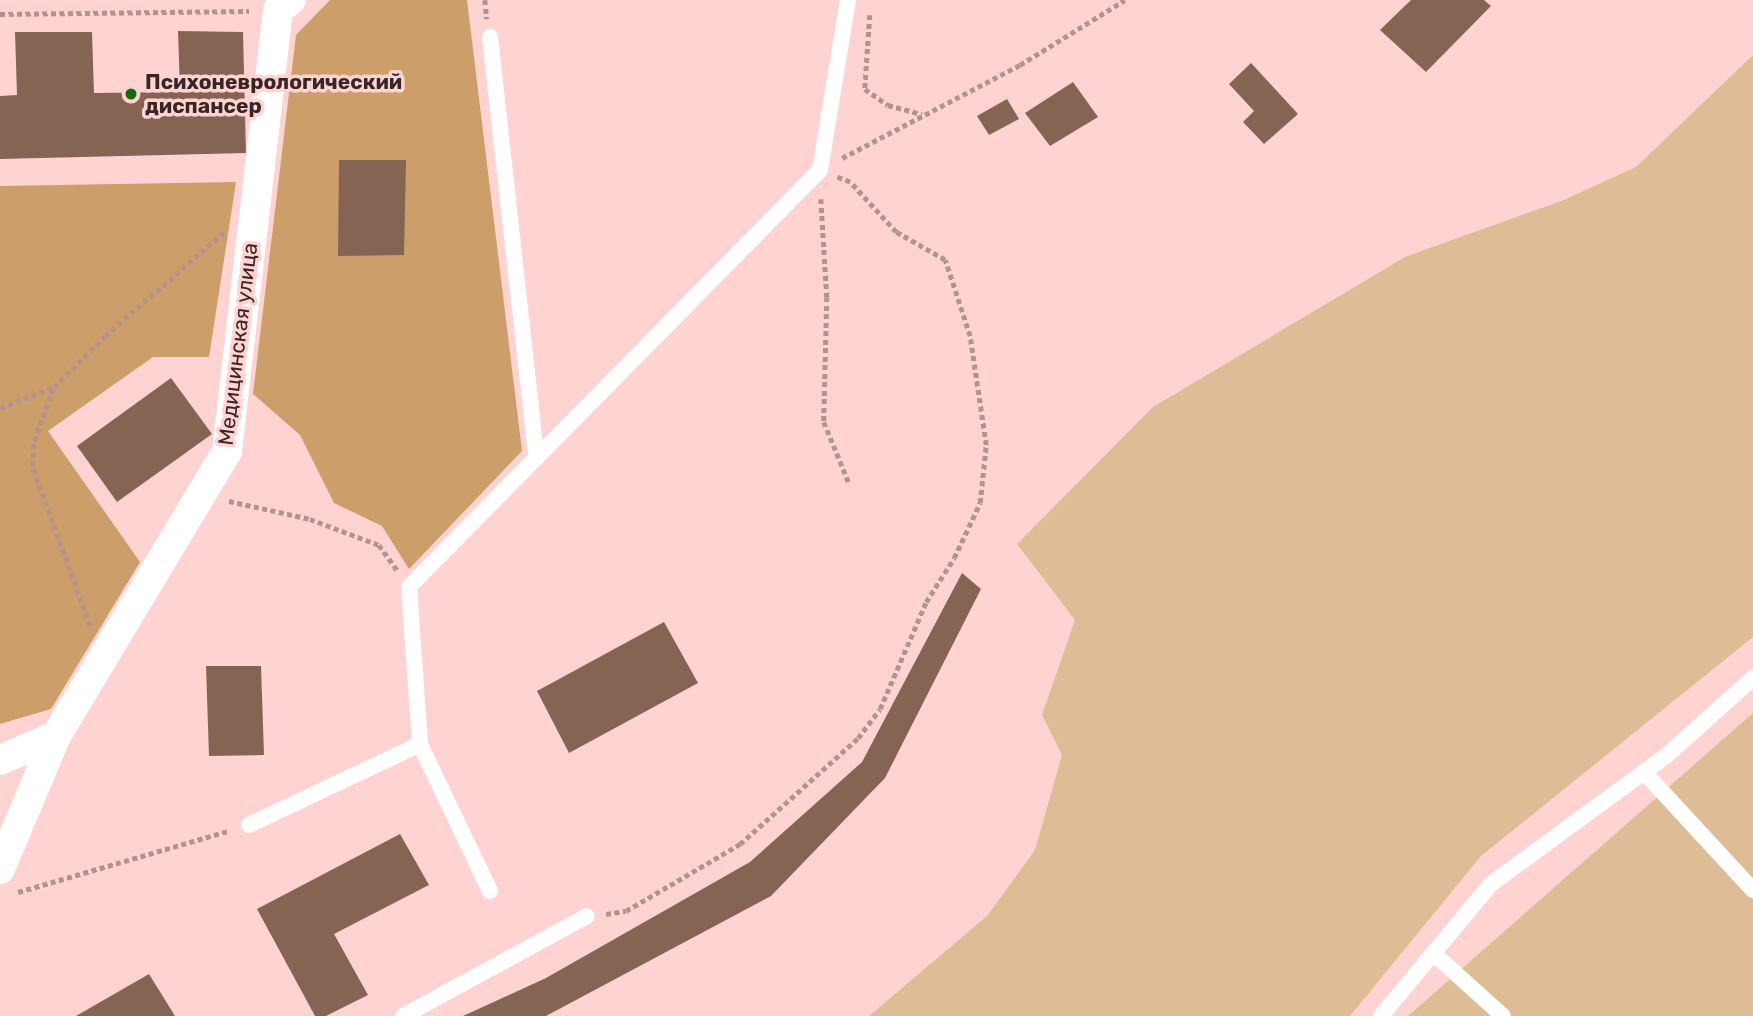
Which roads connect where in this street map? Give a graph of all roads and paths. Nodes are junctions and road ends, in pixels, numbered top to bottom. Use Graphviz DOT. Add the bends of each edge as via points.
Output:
graph roads {
  1 [pos="848,0"];
  2 [pos="1125,0"];
  3 [pos="284,5"];
  4 [pos="870,12"];
  5 [pos="0,14"];
  6 [pos="490,37"];
  7 [pos="922,114"];
  8 [pos="820,170"];
  9 [pos="255,205"];
  10 [pos="54,387"];
  11 [pos="0,408"];
  12 [pos="536,454"];
  13 [pos="849,483"];
  14 [pos="198,498"];
  15 [pos="409,587"];
  16 [pos="101,660"];
  17 [pos="1753,678"];
  18 [pos="55,736"];
  19 [pos="420,744"];
  20 [pos="0,760"];
  21 [pos="1644,772"];
  22 [pos="249,825"];
  23 [pos="7,881"];
  24 [pos="1753,890"];
  25 [pos="490,891"];
  26 [pos="587,916"];
  27 [pos="1433,953"];
  28 [pos="403,1016"];
  29 [pos="1381,1016"];
  30 [pos="1503,1016"];
  1 -- 8 [label="lane"];
  2 -- 7 [label="path" via="1020,65"];
  3 -- 5 [label="path"];
  3 -- 9 [label="street, Медицинская улица"];
  4 -- 7 [label="path" via="865,89 888,105"];
  6 -- 12 [label="lane"];
  7 -- 8 [label="path"];
  8 -- 12 [label="lane"];
  8 -- 13 [label="path" via="827,297 824,422"];
  8 -- 26 [label="path" via="850,182 896,232 945,260 970,336 986,445 980,503 954,558 926,602 880,709 858,738 740,844 626,911"];
  9 -- 10 [label="path" via="105,336"];
  9 -- 14 [label="street, Медицинская улица" via="227,451"];
  10 -- 11 [label="path"];
  10 -- 16 [label="path" via="34,440 32,466"];
  12 -- 15 [label="lane"];
  14 -- 15 [label="path" via="310,519 379,545"];
  14 -- 16 [label="street, Медицинская улица"];
  15 -- 19 [label="lane"];
  16 -- 18 [label="street, Медицинская улица"];
  17 -- 21 [label="lane"];
  18 -- 20 [label="street"];
  18 -- 23 [label="street, Медицинская улица"];
  19 -- 22 [label="lane"];
  19 -- 25 [label="lane"];
  21 -- 24 [label="lane"];
  21 -- 27 [label="lane" via="1491,884"];
  22 -- 23 [label="path"];
  26 -- 28 [label="lane"];
  27 -- 29 [label="lane"];
  27 -- 30 [label="lane"];
}
